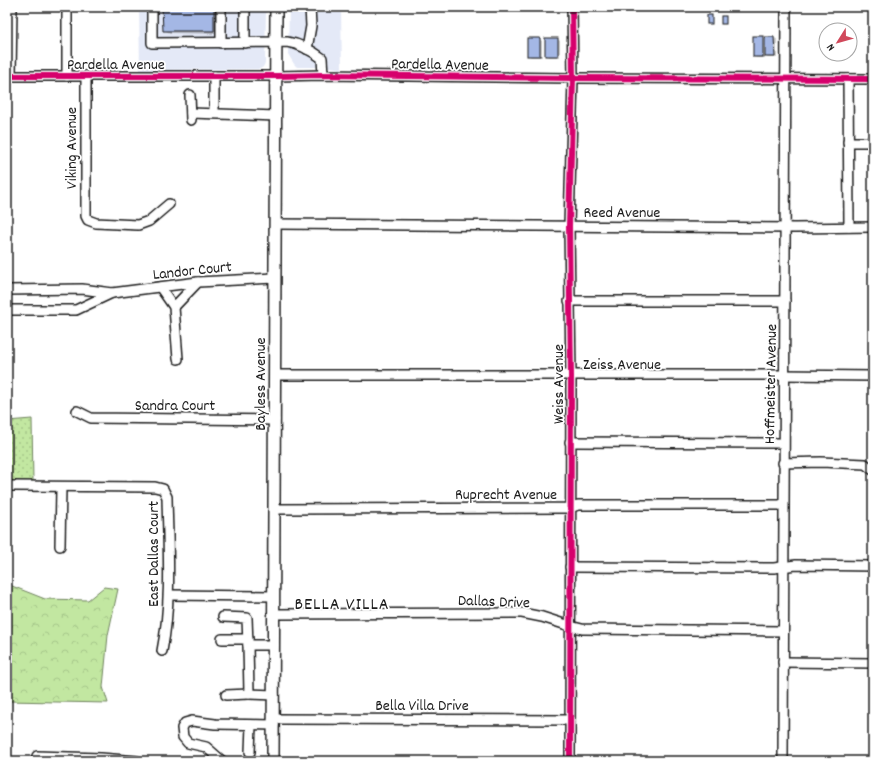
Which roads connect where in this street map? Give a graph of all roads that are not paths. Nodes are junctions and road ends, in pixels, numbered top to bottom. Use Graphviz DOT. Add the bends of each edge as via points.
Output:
graph roads {
  1 [pos="12,7"];
  2 [pos="68,7"];
  3 [pos="152,7"];
  4 [pos="221,7"];
  5 [pos="245,7"];
  6 [pos="276,7"];
  7 [pos="310,7"];
  8 [pos="572,7"];
  9 [pos="786,7"];
  10 [pos="276,42"];
  11 [pos="221,43"];
  12 [pos="245,43"];
  13 [pos="307,48"];
  14 [pos="323,75"];
  15 [pos="9,76"];
  16 [pos="67,76"];
  17 [pos="86,76"];
  18 [pos="214,76"];
  19 [pos="277,76"];
  20 [pos="573,78"];
  21 [pos="873,78"];
  22 [pos="786,79"];
  23 [pos="848,79"];
  24 [pos="190,96"];
  25 [pos="214,113"];
  26 [pos="276,116"];
  27 [pos="848,142"];
  28 [pos="873,142"];
  29 [pos="168,204"];
  30 [pos="275,224"];
  31 [pos="569,226"];
  32 [pos="849,227"];
  33 [pos="873,227"];
  34 [pos="785,228"];
  35 [pos="274,278"];
  36 [pos="198,282"];
  37 [pos="160,287"];
  38 [pos="7,290"];
  39 [pos="112,293"];
  40 [pos="569,300"];
  41 [pos="784,301"];
  42 [pos="174,307"];
  43 [pos="7,310"];
  44 [pos="178,359"];
  45 [pos="275,375"];
  46 [pos="783,375"];
  47 [pos="571,376"];
  48 [pos="873,376"];
  49 [pos="77,411"];
  50 [pos="275,420"];
  51 [pos="570,442"];
  52 [pos="783,443"];
  53 [pos="783,463"];
  54 [pos="873,470"];
  55 [pos="12,486"];
  56 [pos="61,487"];
  57 [pos="783,505"];
  58 [pos="570,508"];
  59 [pos="275,509"];
  60 [pos="60,546"];
  61 [pos="783,566"];
  62 [pos="873,566"];
  63 [pos="570,567"];
  64 [pos="169,596"];
  65 [pos="274,596"];
  66 [pos="274,614"];
  67 [pos="223,617"];
  68 [pos="570,626"];
  69 [pos="783,631"];
  70 [pos="222,639"];
  71 [pos="248,642"];
  72 [pos="274,645"];
  73 [pos="162,650"];
  74 [pos="783,662"];
  75 [pos="873,663"];
  76 [pos="226,694"];
  77 [pos="249,694"];
  78 [pos="274,695"];
  79 [pos="570,720"];
  80 [pos="274,722"];
  81 [pos="251,725"];
  82 [pos="250,752"];
  83 [pos="37,756"];
  84 [pos="137,761"];
  85 [pos="222,761"];
  86 [pos="273,761"];
  87 [pos="570,761"];
  88 [pos="783,761"];
  1 -- 15 [label="street"];
  2 -- 16 [label="street"];
  3 -- 11 [label="street" via="152,44"];
  4 -- 11 [label="street"];
  5 -- 12 [label="street"];
  6 -- 10 [label="main road, Bayless Avenue"];
  7 -- 13 [label="street" via="311,26"];
  8 -- 20 [label="street, Weiss Avenue"];
  9 -- 22 [label="street, Hoffmeister Avenue"];
  10 -- 12 [label="street"];
  10 -- 13 [label="street"];
  10 -- 19 [label="main road, Bayless Avenue"];
  11 -- 12 [label="street"];
  13 -- 14 [label="street" via="322,58"];
  14 -- 19 [label="street, Pardella Avenue"];
  14 -- 20 [label="street, Pardella Avenue"];
  15 -- 16 [label="street, Pardella Avenue"];
  16 -- 17 [label="street, Pardella Avenue"];
  17 -- 18 [label="street, Pardella Avenue"];
  17 -- 29 [label="street, Viking Avenue" via="85,212 88,220 96,223 138,225 149,221"];
  18 -- 19 [label="street, Pardella Avenue"];
  18 -- 25 [label="street"];
  19 -- 26 [label="main road, Bayless Avenue"];
  20 -- 22 [label="street, Pardella Avenue"];
  20 -- 31 [label="street, Weiss Avenue"];
  21 -- 23 [label="street, Pardella Avenue"];
  22 -- 23 [label="street, Pardella Avenue"];
  22 -- 34 [label="street, Hoffmeister Avenue"];
  23 -- 27 [label="street"];
  24 -- 25 [label="street" via="191,117"];
  25 -- 26 [label="street"];
  26 -- 30 [label="main road, Bayless Avenue"];
  27 -- 28 [label="street"];
  27 -- 32 [label="street"];
  30 -- 31 [label="street, Reed Avenue"];
  30 -- 35 [label="main road, Bayless Avenue"];
  31 -- 34 [label="street, Reed Avenue"];
  31 -- 40 [label="street, Weiss Avenue"];
  32 -- 33 [label="street, Reed Avenue"];
  32 -- 34 [label="street, Reed Avenue"];
  34 -- 41 [label="street, Hoffmeister Avenue"];
  35 -- 36 [label="street, Landor Court"];
  35 -- 45 [label="main road, Bayless Avenue"];
  36 -- 37 [label="street, Landor Court"];
  36 -- 42 [label="street"];
  37 -- 39 [label="street, Landor Court"];
  37 -- 42 [label="street"];
  38 -- 39 [label="street, Landor Court" via="82,290"];
  39 -- 43 [label="street, Landor Court" via="71,311"];
  40 -- 41 [label="street"];
  40 -- 47 [label="street, Weiss Avenue"];
  41 -- 46 [label="street, Hoffmeister Avenue"];
  42 -- 44 [label="street"];
  45 -- 47 [label="street, Zeiss Avenue"];
  45 -- 50 [label="main road, Bayless Avenue"];
  46 -- 47 [label="street, Zeiss Avenue"];
  46 -- 48 [label="street, Zeiss Avenue"];
  46 -- 52 [label="street, Hoffmeister Avenue"];
  47 -- 51 [label="street, Weiss Avenue"];
  49 -- 50 [label="street, Sandra Court" via="91,418"];
  50 -- 59 [label="main road, Bayless Avenue"];
  51 -- 52 [label="street"];
  51 -- 58 [label="street, Weiss Avenue"];
  52 -- 53 [label="street, Hoffmeister Avenue"];
  53 -- 54 [label="street" via="865,464"];
  53 -- 57 [label="street, Hoffmeister Avenue"];
  55 -- 56 [label="street, East Dallas Court"];
  56 -- 60 [label="street"];
  56 -- 64 [label="street, East Dallas Court" via="155,486 163,489 168,497"];
  57 -- 58 [label="street, Ruprecht Avenue" via="578,505"];
  57 -- 61 [label="street, Hoffmeister Avenue"];
  58 -- 59 [label="street, Ruprecht Avenue"];
  58 -- 63 [label="street, Weiss Avenue"];
  59 -- 65 [label="main road, Bayless Avenue"];
  61 -- 62 [label="street"];
  61 -- 63 [label="street"];
  61 -- 69 [label="street, Hoffmeister Avenue"];
  63 -- 68 [label="street, Weiss Avenue"];
  64 -- 65 [label="street"];
  64 -- 73 [label="street, East Dallas Court"];
  65 -- 66 [label="main road, Bayless Avenue"];
  66 -- 68 [label="street, Dallas Drive" via="522,613"];
  66 -- 72 [label="main road, Bayless Avenue"];
  67 -- 71 [label="street" via="247,618"];
  68 -- 69 [label="street, Dallas Drive" via="582,629"];
  68 -- 79 [label="street, Weiss Avenue"];
  69 -- 74 [label="street, Hoffmeister Avenue"];
  70 -- 71 [label="street"];
  71 -- 72 [label="street"];
  71 -- 77 [label="street"];
  72 -- 78 [label="main road, Bayless Avenue"];
  74 -- 75 [label="street"];
  74 -- 88 [label="street, Hoffmeister Avenue"];
  76 -- 77 [label="street"];
  77 -- 78 [label="street"];
  78 -- 80 [label="main road, Bayless Avenue"];
  79 -- 80 [label="street, Bella Villa Drive"];
  79 -- 87 [label="street, Weiss Avenue"];
  80 -- 81 [label="street, Bella Villa Drive"];
  80 -- 86 [label="main road, Bayless Avenue"];
  81 -- 82 [label="street"];
  81 -- 85 [label="street, Bella Villa Drive" via="192,721 185,724 182,728 183,737 188,743 206,747"];
  83 -- 84 [label="street"];
}
